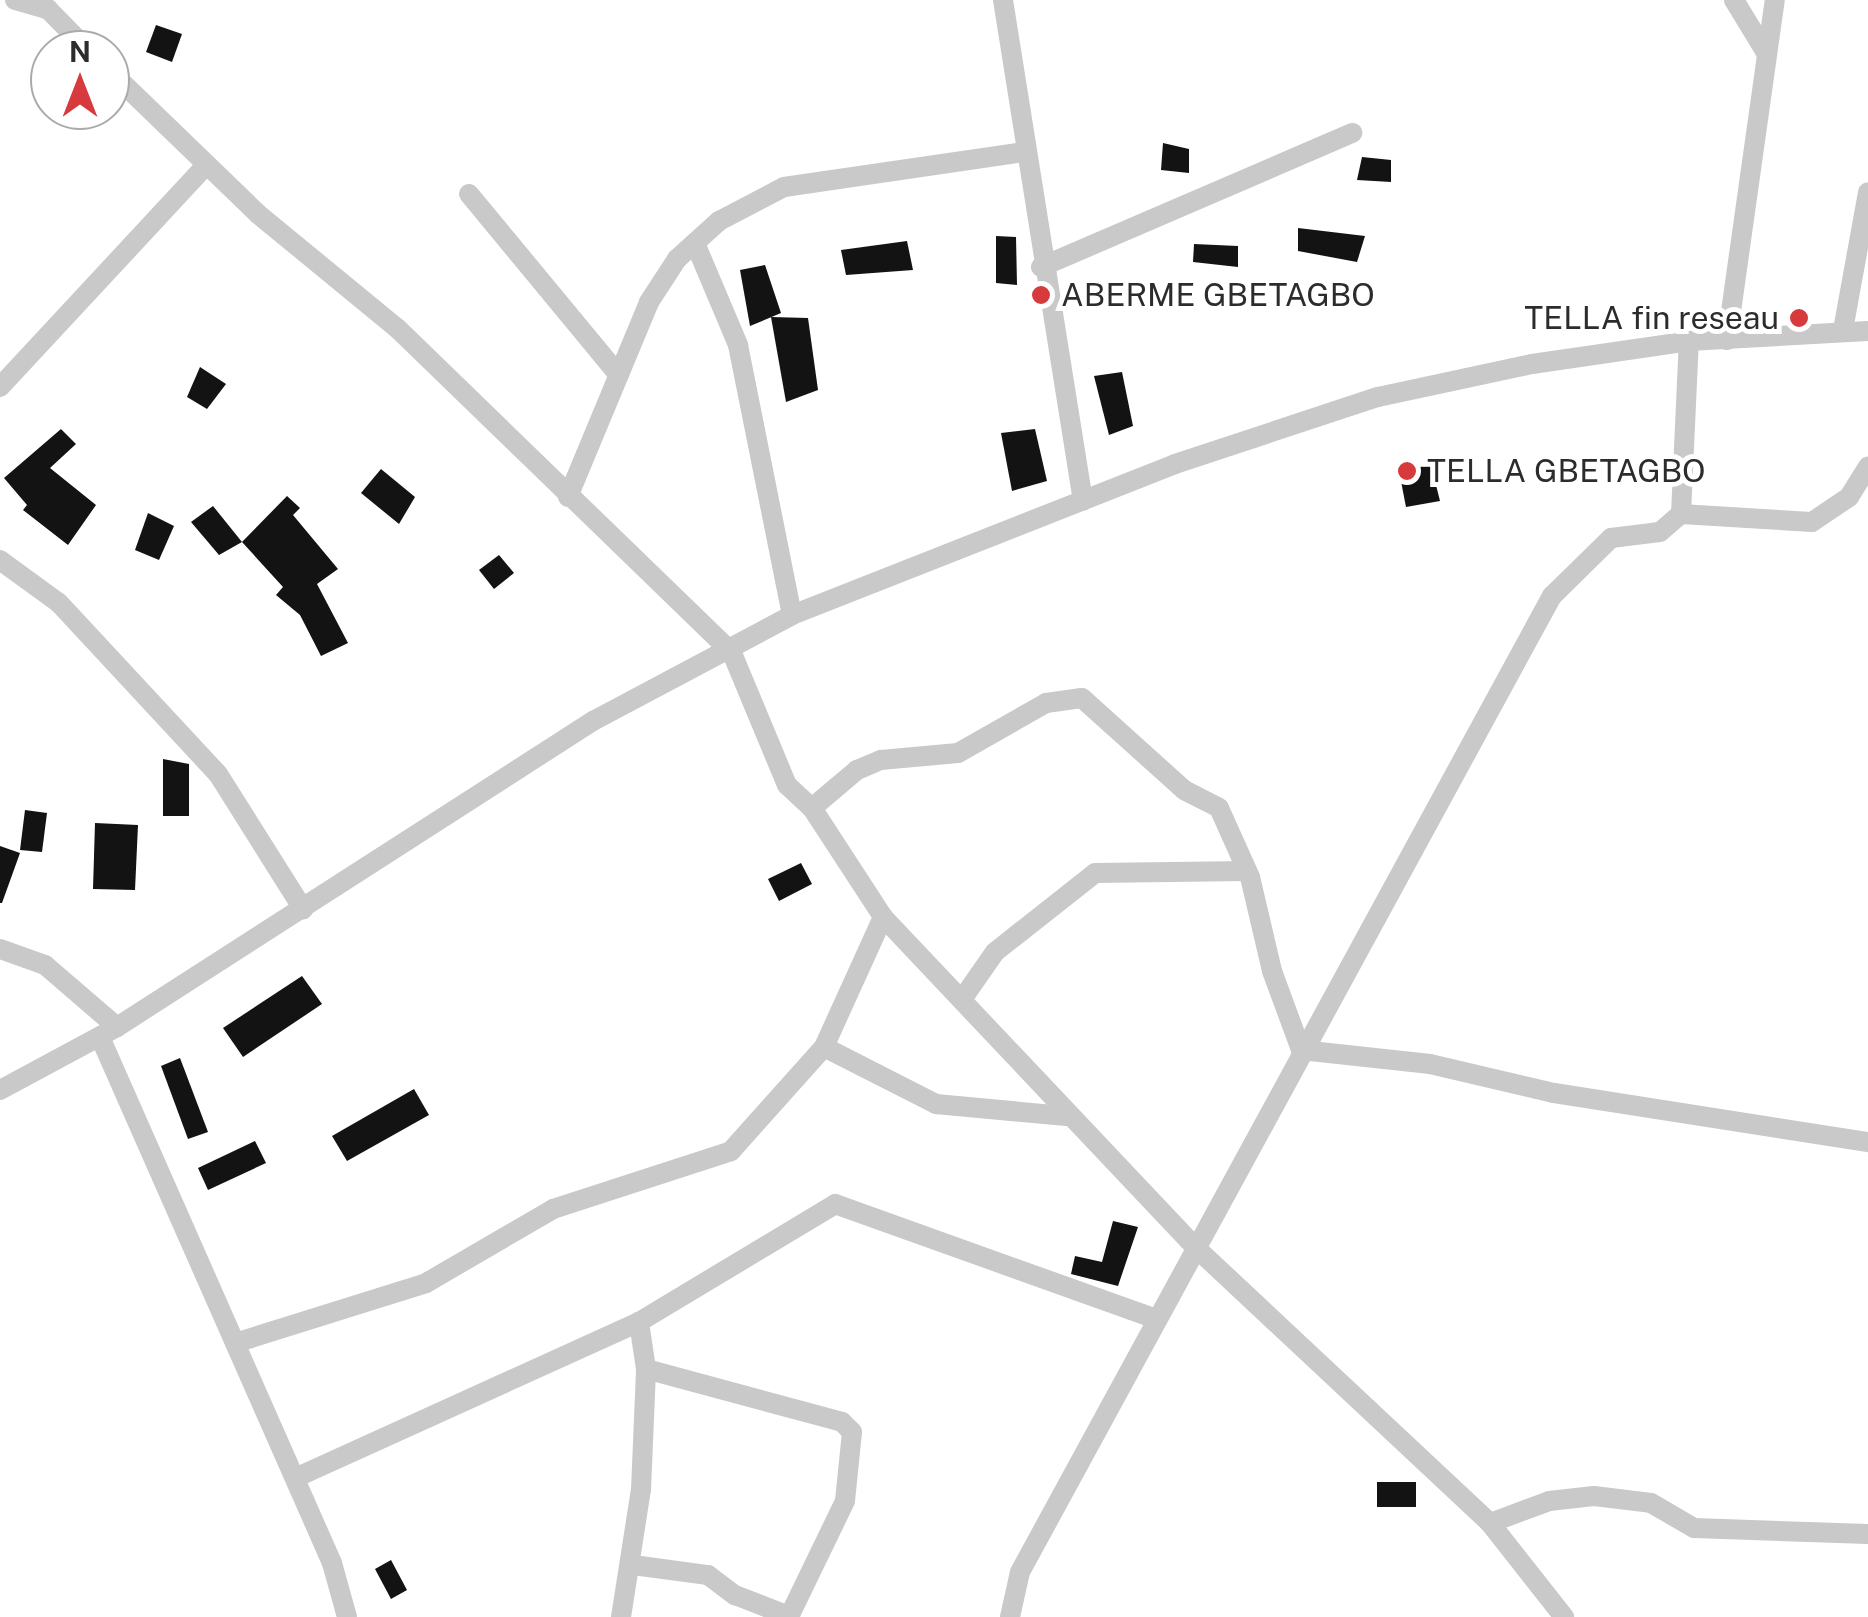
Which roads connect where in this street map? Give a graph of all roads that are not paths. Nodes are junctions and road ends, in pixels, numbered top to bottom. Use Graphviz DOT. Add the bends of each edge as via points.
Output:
graph roads {
  1 [pos="16,0"];
  2 [pos="1003,0"];
  3 [pos="1734,0"];
  4 [pos="1775,0"];
  5 [pos="44,5"];
  6 [pos="68,30"];
  7 [pos="1765,51"];
  8 [pos="130,91"];
  9 [pos="1352,133"];
  10 [pos="1025,152"];
  11 [pos="206,165"];
  12 [pos="1868,192"];
  13 [pos="468,194"];
  14 [pos="694,243"];
  15 [pos="1041,267"];
  16 [pos="1843,330"];
  17 [pos="1868,331"];
  18 [pos="1727,340"];
  19 [pos="1689,341"];
  20 [pos="619,375"];
  21 [pos="0,387"];
  22 [pos="1868,466"];
  23 [pos="568,497"];
  24 [pos="1084,501"];
  25 [pos="1681,514"];
  26 [pos="0,560"];
  27 [pos="792,615"];
  28 [pos="732,653"];
  29 [pos="812,808"];
  30 [pos="1247,871"];
  31 [pos="303,908"];
  32 [pos="883,918"];
  33 [pos="0,949"];
  34 [pos="963,998"];
  35 [pos="109,1032"];
  36 [pos="824,1046"];
  37 [pos="1301,1050"];
  38 [pos="0,1090"];
  39 [pos="1066,1116"];
  40 [pos="1868,1142"];
  41 [pos="1194,1246"];
  42 [pos="1156,1319"];
  43 [pos="638,1322"];
  44 [pos="236,1343"];
  45 [pos="646,1369"];
  46 [pos="294,1478"];
  47 [pos="1490,1523"];
  48 [pos="1868,1534"];
  49 [pos="634,1565"];
  50 [pos="346,1617"];
  51 [pos="621,1617"];
  52 [pos="789,1617"];
  53 [pos="1010,1617"];
  54 [pos="1564,1617"];
  1 -- 5 [label="street"];
  2 -- 10 [label="street"];
  3 -- 7 [label="street"];
  4 -- 7 [label="street"];
  5 -- 6 [label="street"];
  7 -- 18 [label="street"];
  8 -- 11 [label="street"];
  9 -- 15 [label="street"];
  10 -- 14 [label="street" via="784,187 755,196"];
  10 -- 15 [label="street"];
  11 -- 21 [label="street"];
  11 -- 23 [label="street" via="397,328"];
  12 -- 16 [label="street"];
  13 -- 20 [label="street"];
  14 -- 20 [label="street" via="650,302"];
  14 -- 27 [label="street" via="738,345"];
  15 -- 24 [label="street"];
  16 -- 17 [label="street"];
  16 -- 18 [label="street"];
  18 -- 19 [label="street"];
  19 -- 24 [label="street" via="1532,364 1378,397"];
  19 -- 25 [label="street"];
  20 -- 23 [label="street"];
  22 -- 25 [label="street" via="1848,497 1812,522"];
  23 -- 28 [label="street"];
  24 -- 27 [label="street"];
  25 -- 37 [label="street" via="1660,532 1611,538 1552,596"];
  26 -- 31 [label="street" via="59,603 218,774"];
  27 -- 28 [label="street"];
  28 -- 29 [label="street" via="765,743 787,784"];
  28 -- 31 [label="street" via="593,720"];
  29 -- 30 [label="street" via="881,760 958,753 1046,703 1082,698 1184,790 1219,808"];
  29 -- 32 [label="street"];
  30 -- 34 [label="street" via="1095,873 996,952"];
  30 -- 37 [label="street"];
  31 -- 35 [label="street"];
  32 -- 34 [label="street"];
  32 -- 36 [label="street"];
  33 -- 35 [label="street" via="45,965"];
  34 -- 39 [label="street"];
  35 -- 38 [label="street"];
  35 -- 44 [label="street"];
  36 -- 39 [label="street" via="936,1104"];
  36 -- 44 [label="street" via="743,1141 720,1157 661,1168 553,1209 426,1283"];
  37 -- 40 [label="street" via="1430,1064 1554,1094"];
  37 -- 41 [label="street"];
  39 -- 41 [label="street"];
  41 -- 42 [label="street"];
  41 -- 47 [label="street"];
  42 -- 43 [label="street" via="835,1204"];
  42 -- 53 [label="street" via="1020,1572"];
  43 -- 45 [label="street"];
  43 -- 46 [label="street"];
  44 -- 46 [label="street"];
  45 -- 49 [label="street"];
  45 -- 52 [label="street" via="842,1422 852,1432 844,1501"];
  46 -- 50 [label="street" via="332,1563"];
  47 -- 48 [label="street" via="1550,1501 1594,1496 1651,1503 1694,1528"];
  47 -- 54 [label="street"];
  49 -- 51 [label="street"];
  49 -- 52 [label="street" via="708,1575 735,1595"];
}
